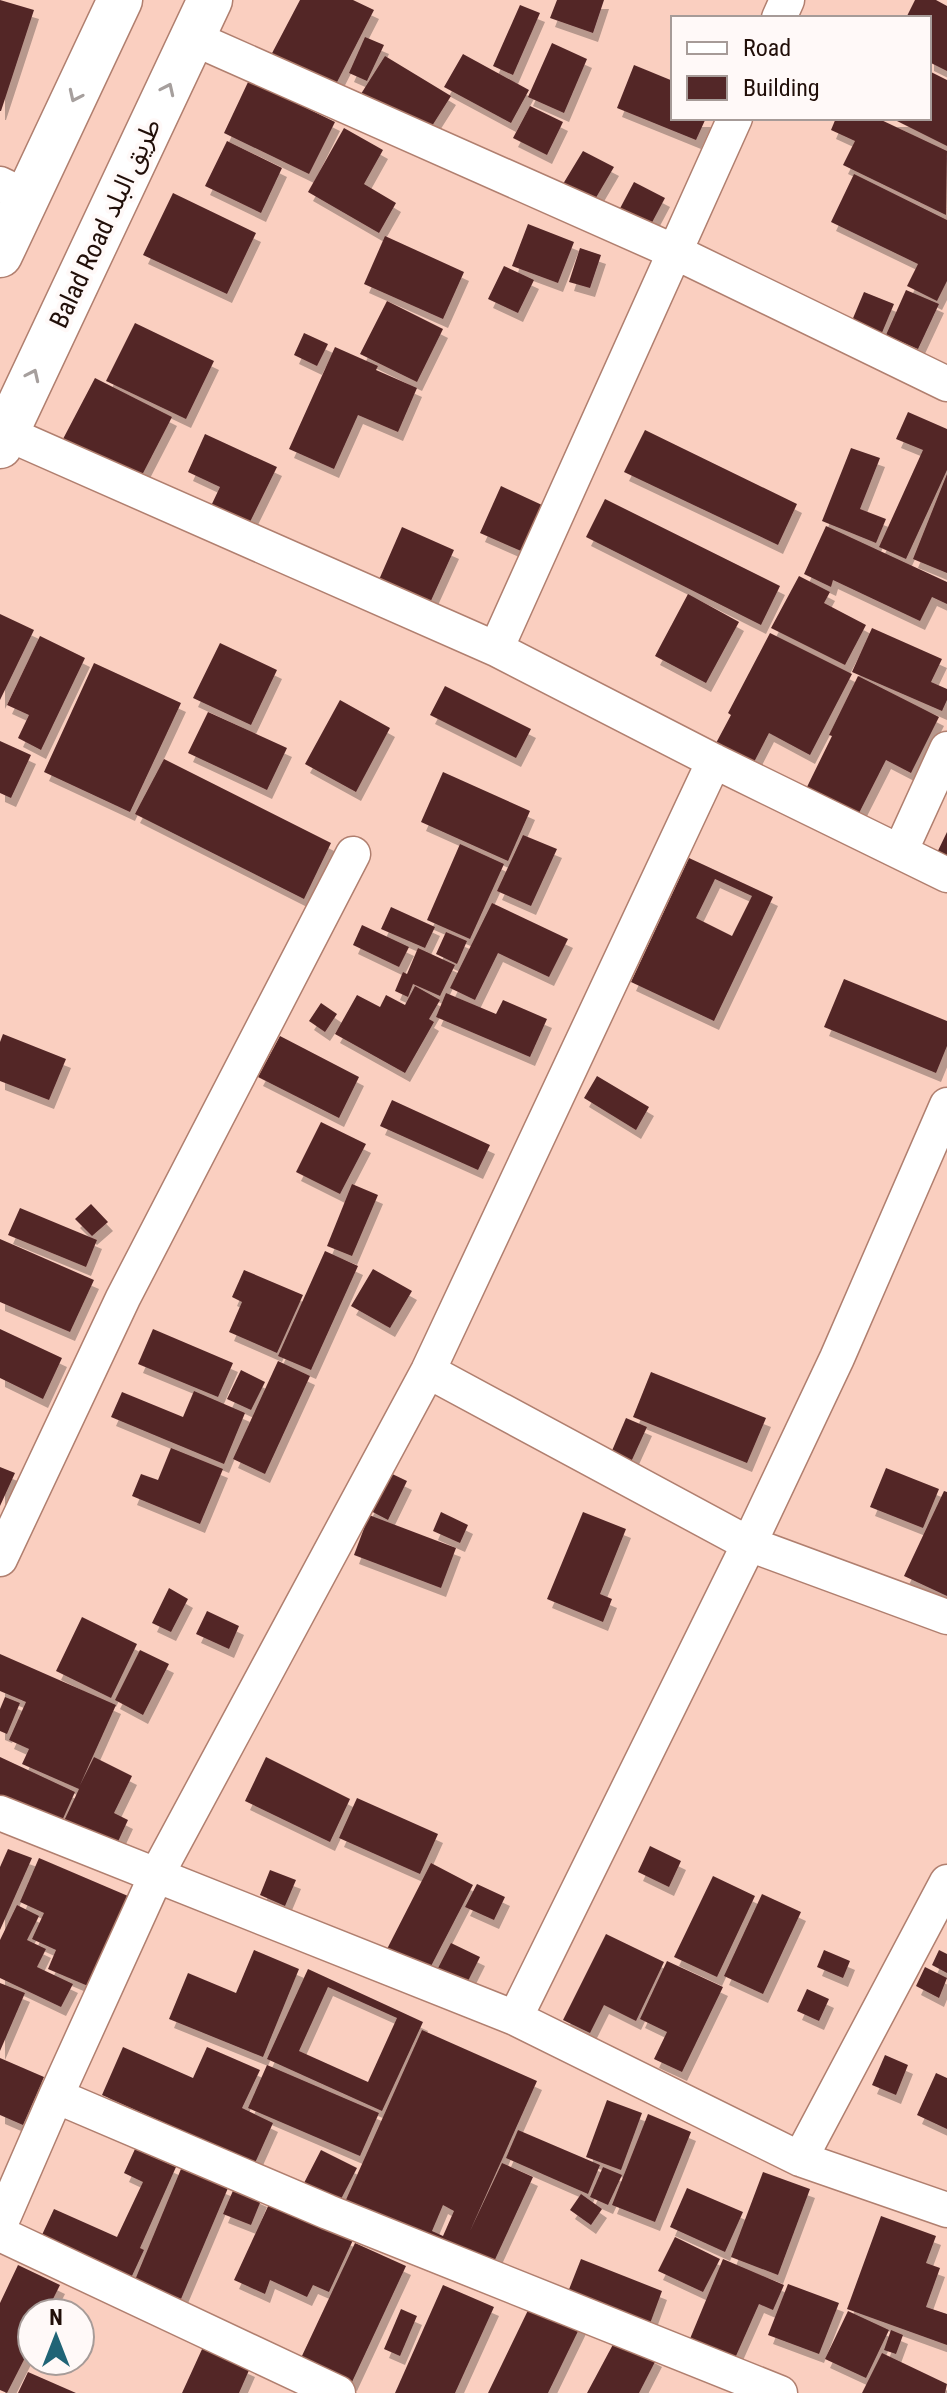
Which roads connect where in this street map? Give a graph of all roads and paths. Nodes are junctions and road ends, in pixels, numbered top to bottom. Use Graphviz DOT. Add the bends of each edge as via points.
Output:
graph roads {
  1 [pos="120,0"];
  2 [pos="201,19"];
  3 [pos="734,120"];
  4 [pos="14,191"];
  5 [pos="675,252"];
  6 [pos="0,255"];
  7 [pos="947,384"];
  8 [pos="3,439"];
  9 [pos="496,649"];
  10 [pos="947,749"];
  11 [pos="714,761"];
  12 [pos="900,852"];
  13 [pos="353,854"];
  14 [pos="947,875"];
  15 [pos="947,1105"];
  16 [pos="428,1371"];
  17 [pos="749,1544"];
  18 [pos="0,1559"];
  19 [pos="947,1617"];
  20 [pos="0,1813"];
  21 [pos="156,1876"];
  22 [pos="947,1882"];
  23 [pos="515,2018"];
  24 [pos="56,2096"];
  25 [pos="800,2159"];
  26 [pos="947,2210"];
  27 [pos="0,2225"];
  28 [pos="0,2234"];
  29 [pos="338,2393"];
  30 [pos="780,2393"];
  1 -- 4 [label="highway, one-way"];
  2 -- 5 [label="street"];
  8 -- 2 [label="highway, Balad Road طريق البلد, one-way"];
  3 -- 5 [label="street"];
  4 -- 6 [label="highway"];
  5 -- 7 [label="street"];
  5 -- 9 [label="street"];
  8 -- 9 [label="street"];
  9 -- 11 [label="street"];
  10 -- 12 [label="street"];
  11 -- 12 [label="street"];
  11 -- 16 [label="street"];
  12 -- 14 [label="street"];
  13 -- 18 [label="street" via="123,1298"];
  15 -- 17 [label="street"];
  16 -- 17 [label="street"];
  16 -- 21 [label="street"];
  17 -- 19 [label="street"];
  17 -- 23 [label="street"];
  20 -- 21 [label="street"];
  21 -- 23 [label="street"];
  21 -- 24 [label="street"];
  22 -- 25 [label="street"];
  23 -- 25 [label="street"];
  24 -- 27 [label="street"];
  24 -- 30 [label="street" via="328,2212"];
  25 -- 26 [label="street"];
  28 -- 29 [label="street"];
}
